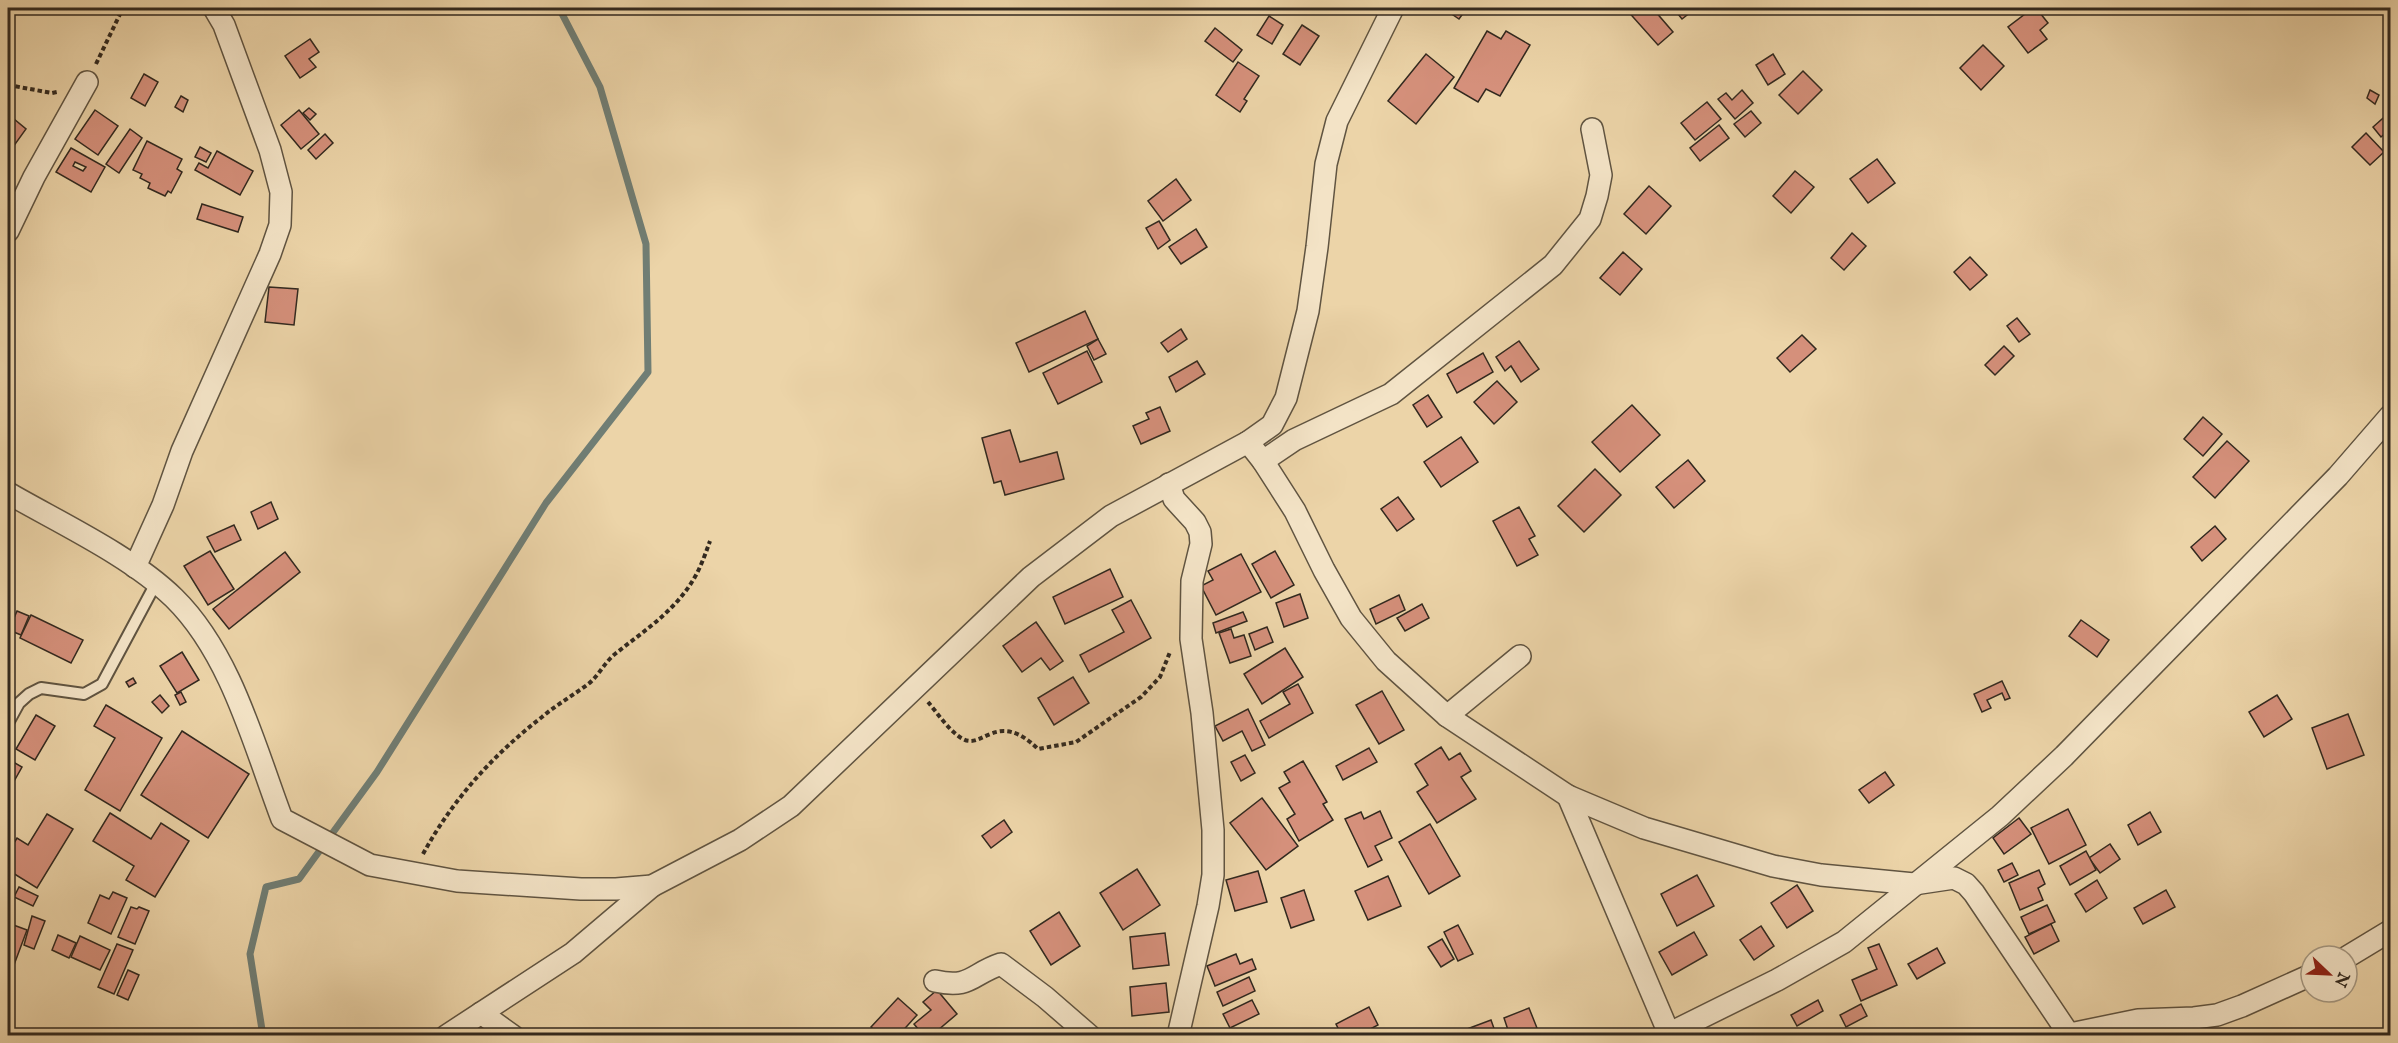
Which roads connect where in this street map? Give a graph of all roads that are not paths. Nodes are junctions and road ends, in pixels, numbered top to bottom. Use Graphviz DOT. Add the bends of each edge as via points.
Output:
graph roads {
  1 [pos="214,8"];
  2 [pos="1393,8"];
  3 [pos="87,82"];
  4 [pos="1592,129"];
  5 [pos="8,231"];
  6 [pos="2391,416"];
  7 [pos="1248,442"];
  8 [pos="1263,461"];
  9 [pos="1169,484"];
  10 [pos="8,493"];
  11 [pos="135,567"];
  12 [pos="156,583"];
  13 [pos="1520,656"];
  14 [pos="1447,716"];
  15 [pos="8,723"];
  16 [pos="1568,796"];
  17 [pos="1914,884"];
  18 [pos="652,886"];
  19 [pos="2391,931"];
  20 [pos="2359,950"];
  21 [pos="2299,980"];
  22 [pos="935,981"];
  23 [pos="481,1013"];
  24 [pos="1668,1034"];
  25 [pos="446,1035"];
  26 [pos="513,1035"];
  27 [pos="1090,1035"];
  28 [pos="1178,1035"];
  29 [pos="2070,1035"];
  1 -- 11 [label="street" via="224,25 270,150 281,192 280,225"];
  2 -- 7 [label="street" via="1338,121 1326,164 1308,311 1286,398 1272,424"];
  3 -- 5 [label="street"];
  4 -- 8 [label="street" via="1601,175 1598,196 1590,219 1553,265 1391,394 1294,440"];
  6 -- 17 [label="street" via="2338,476 2064,756 2000,816"];
  7 -- 8 [label="street"];
  7 -- 9 [label="street"];
  8 -- 14 [label="street" via="1295,511 1351,618 1386,661"];
  9 -- 18 [label="street" via="1111,516 1031,577 791,806 740,840"];
  9 -- 28 [label="street" via="1174,499 1196,522 1200,532 1192,581 1191,639 1211,800 1213,875"];
  10 -- 11 [label="street"];
  11 -- 12 [label="street"];
  12 -- 15 [label="lane" via="102,684 84,694 41,688 18,704"];
  12 -- 18 [label="street" via="195,622 216,653 282,819 370,866 457,881 581,889"];
  13 -- 14 [label="street"];
  14 -- 16 [label="street"];
  16 -- 17 [label="street" via="1644,828 1773,866"];
  16 -- 24 [label="street"];
  17 -- 24 [label="street" via="1844,942"];
  17 -- 29 [label="street" via="1954,878 1966,884"];
  18 -- 23 [label="street" via="573,953"];
  19 -- 20 [label="street"];
  21 -- 29 [label="street" via="2217,1015 2138,1020"];
  22 -- 27 [label="street" via="963,984 1001,964"];
  23 -- 25 [label="street"];
  23 -- 26 [label="street"];
}
